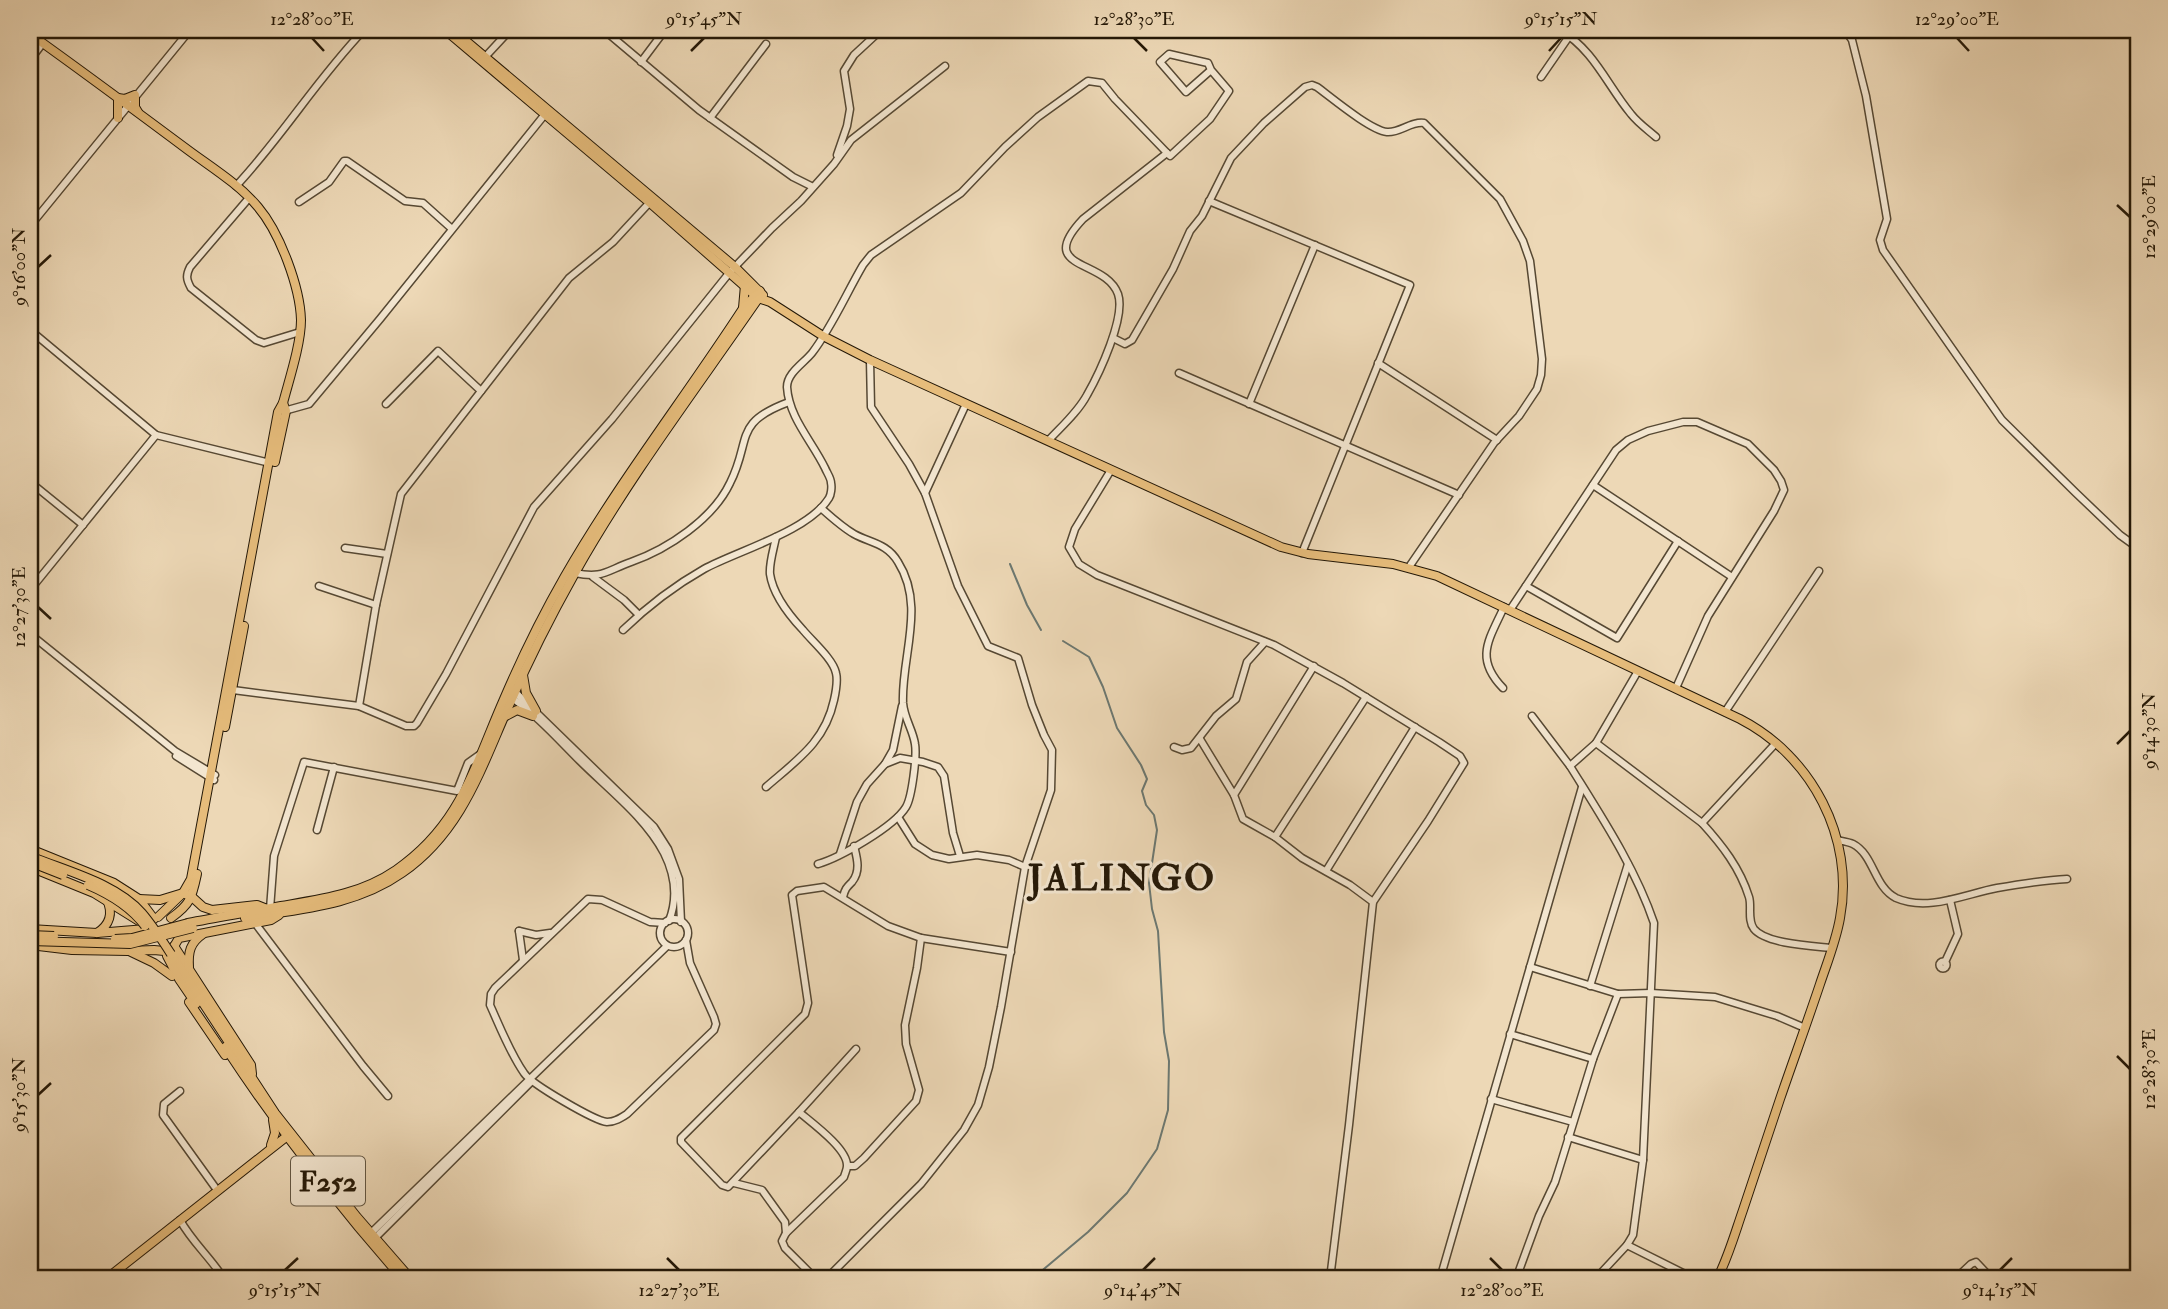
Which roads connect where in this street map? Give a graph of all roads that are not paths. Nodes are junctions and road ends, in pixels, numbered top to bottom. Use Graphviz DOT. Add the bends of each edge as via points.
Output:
graph roads {
  1 [pos="190,30"];
  2 [pos="364,30"];
  3 [pos="445,30"];
  4 [pos="453,30"];
  5 [pos="510,30"];
  6 [pos="604,30"];
  7 [pos="665,30"];
  8 [pos="881,30"];
  9 [pos="1560,30"];
  10 [pos="1845,30"];
  11 [pos="30,34"];
  12 [pos="1570,35"];
  13 [pos="43,43"];
  14 [pos="766,44"];
  15 [pos="486,56"];
  16 [pos="30,60"];
  17 [pos="640,62"];
  18 [pos="945,66"];
  19 [pos="1211,70"];
  20 [pos="1541,77"];
  21 [pos="135,95"];
  22 [pos="118,98"];
  23 [pos="128,105"];
  24 [pos="138,112"];
  25 [pos="547,113"];
  26 [pos="118,118"];
  27 [pos="710,118"];
  28 [pos="1656,137"];
  29 [pos="1167,153"];
  30 [pos="834,164"];
  31 [pos="236,186"];
  32 [pos="813,187"];
  33 [pos="249,198"];
  34 [pos="652,200"];
  35 [pos="1209,201"];
  36 [pos="299,202"];
  37 [pos="30,226"];
  38 [pos="452,229"];
  39 [pos="1315,245"];
  40 [pos="733,270"];
  41 [pos="745,285"];
  42 [pos="762,297"];
  43 [pos="746,310"];
  44 [pos="30,330"];
  45 [pos="300,332"];
  46 [pos="823,336"];
  47 [pos="1113,338"];
  48 [pos="870,360"];
  49 [pos="1378,363"];
  50 [pos="1179,373"];
  51 [pos="481,391"];
  52 [pos="789,402"];
  53 [pos="386,404"];
  54 [pos="966,404"];
  55 [pos="1250,404"];
  56 [pos="282,409"];
  57 [pos="156,435"];
  58 [pos="1049,440"];
  59 [pos="1497,440"];
  60 [pos="1345,446"];
  61 [pos="270,463"];
  62 [pos="1111,470"];
  63 [pos="30,482"];
  64 [pos="1593,485"];
  65 [pos="925,493"];
  66 [pos="1459,495"];
  67 [pos="821,508"];
  68 [pos="83,525"];
  69 [pos="776,537"];
  70 [pos="1678,541"];
  71 [pos="345,548"];
  72 [pos="2138,548"];
  73 [pos="1302,553"];
  74 [pos="387,554"];
  75 [pos="1409,567"];
  76 [pos="1819,570"];
  77 [pos="575,573"];
  78 [pos="593,577"];
  79 [pos="1732,577"];
  80 [pos="319,586"];
  81 [pos="1526,586"];
  82 [pos="30,590"];
  83 [pos="376,605"];
  84 [pos="1507,608"];
  85 [pos="639,615"];
  86 [pos="623,630"];
  87 [pos="30,637"];
  88 [pos="1265,642"];
  89 [pos="1314,666"];
  90 [pos="1638,671"];
  91 [pos="523,674"];
  92 [pos="1503,688"];
  93 [pos="1676,688"];
  94 [pos="233,690"];
  95 [pos="511,692"];
  96 [pos="1366,697"];
  97 [pos="903,703"];
  98 [pos="359,706"];
  99 [pos="1725,712"];
  100 [pos="535,714"];
  101 [pos="1532,716"];
  102 [pos="504,717"];
  103 [pos="1415,727"];
  104 [pos="1200,739"];
  105 [pos="1596,743"];
  106 [pos="1776,743"];
  107 [pos="1174,747"];
  108 [pos="482,753"];
  109 [pos="914,760"];
  110 [pos="885,764"];
  111 [pos="1570,766"];
  112 [pos="334,767"];
  113 [pos="212,776"];
  114 [pos="1583,786"];
  115 [pos="766,787"];
  116 [pos="1234,795"];
  117 [pos="898,817"];
  118 [pos="1702,823"];
  119 [pos="317,830"];
  120 [pos="1275,837"];
  121 [pos="1837,840"];
  122 [pos="854,845"];
  123 [pos="30,849"];
  124 [pos="840,854"];
  125 [pos="30,856"];
  126 [pos="960,856"];
  127 [pos="818,864"];
  128 [pos="1628,864"];
  129 [pos="30,865"];
  130 [pos="1026,867"];
  131 [pos="1326,871"];
  132 [pos="2067,878"];
  133 [pos="183,893"];
  134 [pos="192,897"];
  135 [pos="843,897"];
  136 [pos="139,899"];
  137 [pos="107,900"];
  138 [pos="1950,900"];
  139 [pos="1373,902"];
  140 [pos="268,909"];
  141 [pos="282,913"];
  142 [pos="156,918"];
  143 [pos="171,918"];
  144 [pos="650,922"];
  145 [pos="667,922"];
  146 [pos="681,922"];
  147 [pos="255,923"];
  148 [pos="191,925"];
  149 [pos="146,928"];
  150 [pos="30,929"];
  151 [pos="97,933"];
  152 [pos="204,933"];
  153 [pos="551,933"];
  154 [pos="30,935"];
  155 [pos="660,935"];
  156 [pos="921,938"];
  157 [pos="686,940"];
  158 [pos="30,943"];
  159 [pos="671,946"];
  160 [pos="1832,948"];
  161 [pos="167,949"];
  162 [pos="128,951"];
  163 [pos="1011,952"];
  164 [pos="523,961"];
  165 [pos="1945,962"];
  166 [pos="690,963"];
  167 [pos="189,967"];
  168 [pos="1530,967"];
  169 [pos="172,976"];
  170 [pos="1590,986"];
  171 [pos="1651,993"];
  172 [pos="1618,994"];
  173 [pos="1805,1028"];
  174 [pos="1510,1034"];
  175 [pos="856,1049"];
  176 [pos="1593,1059"];
  177 [pos="247,1075"];
  178 [pos="530,1080"];
  179 [pos="180,1091"];
  180 [pos="388,1096"];
  181 [pos="1491,1099"];
  182 [pos="799,1112"];
  183 [pos="272,1117"];
  184 [pos="1573,1122"];
  185 [pos="285,1136"];
  186 [pos="1568,1137"];
  187 [pos="271,1147"];
  188 [pos="299,1154"];
  189 [pos="1643,1160"];
  190 [pos="848,1166"];
  191 [pos="734,1183"];
  192 [pos="217,1190"];
  193 [pos="180,1220"];
  194 [pos="786,1233"];
  195 [pos="370,1238"];
  196 [pos="1627,1245"];
  197 [pos="1600,1274"];
  198 [pos="106,1279"];
  199 [pos="224,1279"];
  200 [pos="403,1279"];
  201 [pos="411,1279"];
  202 [pos="816,1279"];
  203 [pos="826,1279"];
  204 [pos="1330,1279"];
  205 [pos="1440,1279"];
  206 [pos="1516,1279"];
  207 [pos="1695,1279"];
  208 [pos="1717,1279"];
  209 [pos="1955,1279"];
  210 [pos="1992,1279"];
  1 -- 21 [label="street"];
  2 -- 31 [label="street"];
  3 -- 25 [label="main road"];
  4 -- 15 [label="main road"];
  5 -- 15 [label="street"];
  6 -- 17 [label="street"];
  7 -- 17 [label="street"];
  8 -- 30 [label="street" via="844,71 850,108"];
  9 -- 12 [label="street"];
  10 -- 72 [label="street" via="1852,40 1866,96 1887,219 1880,240 1883,250 2002,420"];
  11 -- 13 [label="main road"];
  12 -- 20 [label="street"];
  12 -- 28 [label="street" via="1593,59 1633,117"];
  13 -- 16 [label="street"];
  13 -- 22 [label="main road"];
  14 -- 27 [label="street"];
  15 -- 25 [label="main road"];
  17 -- 27 [label="street"];
  18 -- 30 [label="street" via="851,140"];
  19 -- 19 [label="street" via="1186,92 1160,62 1169,54 1208,63"];
  19 -- 29 [label="street" via="1229,91 1210,119 1170,156"];
  21 -- 22 [label="main road"];
  21 -- 23 [label="street"];
  21 -- 24 [label="main road"];
  22 -- 23 [label="main road"];
  22 -- 26 [label="main road"];
  23 -- 24 [label="main road"];
  23 -- 26 [label="street"];
  24 -- 31 [label="main road"];
  25 -- 34 [label="main road"];
  25 -- 38 [label="street"];
  26 -- 37 [label="street"];
  27 -- 32 [label="street"];
  29 -- 46 [label="street" via="1102,83 1088,81 1038,117 961,193 871,255"];
  29 -- 47 [label="street" via="1083,219 1067,240 1070,260 1103,275 1118,295 1120,310"];
  30 -- 32 [label="street"];
  31 -- 33 [label="main road"];
  32 -- 40 [label="street"];
  33 -- 45 [label="main road" via="282,246 297,294"];
  33 -- 45 [label="street" via="202,251 186,275 187,281 256,340 264,343"];
  34 -- 40 [label="main road"];
  34 -- 51 [label="street" via="613,243 569,278"];
  35 -- 39 [label="street"];
  35 -- 47 [label="street" via="1132,340 1125,344"];
  35 -- 59 [label="street" via="1241,145 1305,87 1312,85 1381,131 1424,123 1500,198 1530,261 1541,375 1528,403"];
  36 -- 38 [label="street" via="329,182 347,161 405,201 423,203"];
  38 -- 56 [label="street" via="309,404"];
  39 -- 49 [label="street" via="1410,285"];
  39 -- 55 [label="street"];
  40 -- 41 [label="main road"];
  40 -- 42 [label="main road"];
  40 -- 98 [label="street" via="534,507 417,723 407,726"];
  41 -- 42 [label="main road"];
  41 -- 43 [label="main road"];
  42 -- 43 [label="main road"];
  42 -- 46 [label="main road"];
  43 -- 77 [label="main road"];
  43 -- 95 [label="main road" via="593,530 533,635"];
  44 -- 57 [label="street"];
  45 -- 56 [label="main road"];
  46 -- 48 [label="main road"];
  46 -- 52 [label="street" via="787,383"];
  47 -- 58 [label="street" via="1087,396"];
  48 -- 54 [label="main road"];
  48 -- 65 [label="street" via="871,407"];
  49 -- 59 [label="street"];
  49 -- 60 [label="street"];
  50 -- 55 [label="street"];
  51 -- 53 [label="street" via="438,351"];
  51 -- 74 [label="street" via="401,494"];
  52 -- 67 [label="street" via="831,483 830,497"];
  52 -- 78 [label="street" via="757,417 744,434 730,484 689,531 644,557"];
  54 -- 58 [label="main road"];
  54 -- 65 [label="street"];
  55 -- 60 [label="street"];
  56 -- 61 [label="main road"];
  56 -- 94 [label="main road"];
  57 -- 61 [label="street"];
  57 -- 68 [label="street"];
  58 -- 62 [label="main road"];
  59 -- 66 [label="street"];
  60 -- 66 [label="street"];
  60 -- 73 [label="street"];
  61 -- 113 [label="main road"];
  62 -- 73 [label="main road"];
  62 -- 88 [label="street" via="1075,529 1069,547 1079,564"];
  63 -- 68 [label="street"];
  64 -- 70 [label="street"];
  64 -- 79 [label="street" via="1616,450 1648,431 1698,422 1748,444 1774,470 1784,490"];
  64 -- 81 [label="street"];
  65 -- 130 [label="street" via="958,586 978,627 988,646 1018,657 1052,750 1051,790"];
  66 -- 75 [label="street"];
  67 -- 69 [label="street"];
  67 -- 97 [label="street" via="855,535 877,542 897,560 908,582 912,608"];
  68 -- 82 [label="street"];
  69 -- 85 [label="street" via="674,586"];
  69 -- 115 [label="street" via="770,574 778,596 836,671 837,689 822,734"];
  70 -- 79 [label="street"];
  70 -- 81 [label="street" via="1617,638"];
  71 -- 74 [label="street"];
  73 -- 75 [label="main road"];
  74 -- 83 [label="street"];
  75 -- 84 [label="main road"];
  76 -- 99 [label="street"];
  77 -- 78 [label="street"];
  77 -- 91 [label="main road"];
  78 -- 85 [label="street"];
  79 -- 93 [label="street" via="1708,616"];
  80 -- 83 [label="street"];
  81 -- 84 [label="street"];
  83 -- 98 [label="street"];
  84 -- 90 [label="main road"];
  84 -- 92 [label="street" via="1485,653 1487,667"];
  85 -- 86 [label="street"];
  87 -- 113 [label="street" via="172,754"];
  88 -- 89 [label="street"];
  88 -- 104 [label="street" via="1247,662 1236,699"];
  89 -- 96 [label="street"];
  89 -- 116 [label="street"];
  90 -- 93 [label="main road"];
  90 -- 105 [label="street"];
  91 -- 95 [label="main road"];
  91 -- 100 [label="main road"];
  93 -- 99 [label="main road"];
  94 -- 98 [label="street"];
  94 -- 113 [label="main road"];
  95 -- 100 [label="street"];
  95 -- 102 [label="main road"];
  95 -- 108 [label="main road"];
  96 -- 103 [label="street"];
  96 -- 120 [label="street"];
  97 -- 109 [label="street" via="915,744"];
  97 -- 110 [label="street" via="893,750"];
  99 -- 106 [label="main road"];
  100 -- 102 [label="main road" via="517,710"];
  100 -- 145 [label="street" via="656,840 673,878 675,902"];
  100 -- 146 [label="street" via="661,836 679,879"];
  101 -- 111 [label="street"];
  102 -- 141 [label="main road" via="464,807 425,854 403,873 359,896"];
  103 -- 131 [label="street"];
  103 -- 139 [label="street" via="1464,763"];
  104 -- 107 [label="street" via="1191,748"];
  104 -- 116 [label="street"];
  105 -- 111 [label="street"];
  105 -- 118 [label="street"];
  106 -- 118 [label="street"];
  106 -- 121 [label="main road" via="1815,786"];
  108 -- 112 [label="street" via="468,763 457,791"];
  108 -- 140 [label="main road" via="451,815 407,862 356,891"];
  109 -- 110 [label="street" via="901,758"];
  109 -- 117 [label="street" via="907,805"];
  109 -- 126 [label="street" via="938,767 944,776"];
  110 -- 124 [label="street" via="857,802"];
  111 -- 114 [label="street"];
  112 -- 119 [label="street"];
  112 -- 140 [label="street" via="304,762 274,856"];
  113 -- 133 [label="main road" via="191,879"];
  113 -- 134 [label="main road"];
  114 -- 128 [label="street"];
  114 -- 168 [label="street"];
  116 -- 120 [label="street" via="1243,819"];
  117 -- 122 [label="street"];
  117 -- 126 [label="street" via="915,844 932,855"];
  118 -- 160 [label="street" via="1741,876 1755,930 1783,943"];
  120 -- 131 [label="street"];
  121 -- 138 [label="street" via="1853,844 1894,897 1916,904"];
  121 -- 160 [label="main road" via="1843,892"];
  122 -- 124 [label="street"];
  122 -- 135 [label="street" via="858,871"];
  123 -- 136 [label="main road" via="114,883"];
  124 -- 127 [label="street"];
  125 -- 161 [label="main road, bridge" via="122,896 142,913"];
  126 -- 130 [label="street" via="994,857"];
  128 -- 170 [label="street"];
  128 -- 171 [label="street" via="1654,923"];
  129 -- 137 [label="main road"];
  129 -- 161 [label="main road, bridge" via="110,895"];
  130 -- 163 [label="street"];
  131 -- 139 [label="street"];
  132 -- 138 [label="street"];
  133 -- 134 [label="main road"];
  133 -- 136 [label="main road" via="160,900"];
  133 -- 142 [label="main road"];
  134 -- 140 [label="main road" via="212,910 257,905"];
  134 -- 143 [label="main road"];
  135 -- 156 [label="street" via="888,926"];
  135 -- 191 [label="street" via="824,887 792,895 808,1003 805,1014 681,1138 722,1185"];
  136 -- 142 [label="main road"];
  137 -- 149 [label="main road"];
  137 -- 151 [label="main road" via="110,919"];
  138 -- 165 [label="street" via="1958,934"];
  139 -- 204 [label="street"];
  140 -- 148 [label="main road"];
  141 -- 147 [label="main road"];
  141 -- 148 [label="main road"];
  142 -- 143 [label="main road"];
  142 -- 149 [label="main road"];
  143 -- 161 [label="main road, F252" via="179,927"];
  144 -- 145 [label="street"];
  144 -- 153 [label="street" via="602,900 588,899"];
  144 -- 155 [label="street"];
  145 -- 146 [label="street"];
  145 -- 155 [label="street"];
  146 -- 157 [label="street" via="687,930"];
  147 -- 152 [label="main road"];
  147 -- 180 [label="street"];
  148 -- 154 [label="main road, bridge" via="124,939"];
  148 -- 158 [label="main road, bridge" via="130,944"];
  149 -- 151 [label="main road"];
  149 -- 161 [label="main road, F252" via="147,942"];
  150 -- 151 [label="main road"];
  152 -- 161 [label="main road"];
  152 -- 167 [label="main road" via="188,952"];
  153 -- 164 [label="street"];
  153 -- 164 [label="street" via="536,936 519,931"];
  155 -- 159 [label="street"];
  156 -- 163 [label="street"];
  156 -- 190 [label="street" via="905,1025 919,1090 916,1101 864,1158"];
  157 -- 159 [label="street"];
  157 -- 166 [label="street"];
  158 -- 162 [label="main road" via="72,950"];
  159 -- 166 [label="street"];
  159 -- 178 [label="street"];
  160 -- 173 [label="main road"];
  161 -- 162 [label="main road"];
  161 -- 167 [label="main road"];
  161 -- 169 [label="main road"];
  161 -- 177 [label="main road, F252" via="179,979"];
  162 -- 169 [label="main road"];
  163 -- 203 [label="street" via="989,1067 978,1105 964,1130 907,1199"];
  164 -- 178 [label="street" via="489,999"];
  166 -- 178 [label="street" via="714,1017 714,1030 627,1114 601,1121"];
  167 -- 177 [label="main road" via="251,1065"];
  168 -- 170 [label="street"];
  168 -- 174 [label="street"];
  169 -- 177 [label="main road" via="237,1071"];
  170 -- 172 [label="street"];
  171 -- 172 [label="street"];
  171 -- 173 [label="street" via="1715,997"];
  171 -- 189 [label="street"];
  172 -- 176 [label="street"];
  173 -- 208 [label="main road"];
  174 -- 176 [label="street"];
  174 -- 181 [label="street"];
  175 -- 182 [label="street"];
  176 -- 184 [label="street"];
  177 -- 183 [label="main road, F252"];
  177 -- 195 [label="main road, F252"];
  178 -- 195 [label="street"];
  179 -- 192 [label="street" via="164,1104 163,1115"];
  181 -- 184 [label="street"];
  181 -- 205 [label="street"];
  182 -- 190 [label="street" via="845,1155"];
  182 -- 191 [label="street"];
  183 -- 185 [label="main road, F252"];
  183 -- 187 [label="main road" via="275,1133"];
  184 -- 186 [label="street"];
  185 -- 187 [label="main road"];
  185 -- 188 [label="main road, F252"];
  186 -- 189 [label="street"];
  186 -- 206 [label="street"];
  187 -- 188 [label="main road" via="284,1146"];
  187 -- 192 [label="main road"];
  188 -- 195 [label="main road, F252"];
  189 -- 196 [label="street" via="1633,1235"];
  190 -- 194 [label="street" via="844,1177"];
  191 -- 194 [label="street" via="762,1190 785,1222"];
  192 -- 193 [label="main road"];
  193 -- 198 [label="main road"];
  193 -- 199 [label="street"];
  194 -- 202 [label="street" via="785,1248"];
  195 -- 200 [label="main road, F252"];
  195 -- 201 [label="main road, F252"];
  196 -- 197 [label="street"];
  196 -- 207 [label="street"];
  209 -- 210 [label="street" via="1976,1262"];
}
